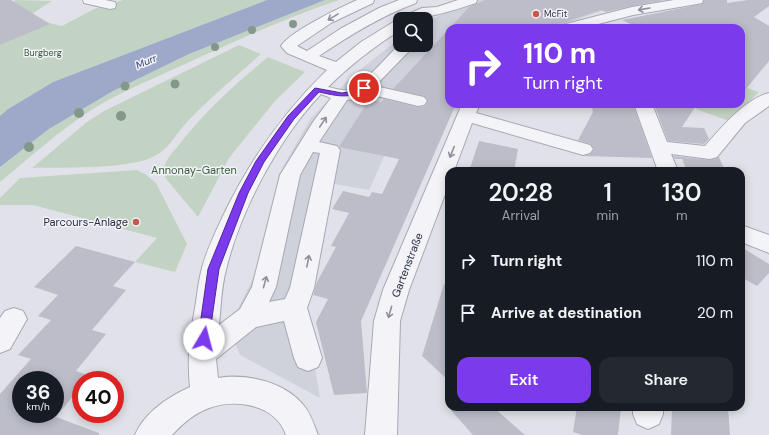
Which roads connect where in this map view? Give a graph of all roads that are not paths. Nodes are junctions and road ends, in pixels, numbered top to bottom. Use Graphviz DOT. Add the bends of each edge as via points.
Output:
graph roads {
  1 [pos="89,0"];
  2 [pos="368,0"];
  3 [pos="471,0"];
  4 [pos="696,0"];
  5 [pos="409,1"];
  6 [pos="453,1"];
  7 [pos="110,5"];
  8 [pos="427,11"];
  9 [pos="594,20"];
  10 [pos="580,24"];
  11 [pos="602,24"];
  12 [pos="393,28"];
  13 [pos="401,52"];
  14 [pos="309,56"];
  15 [pos="338,69"];
  16 [pos="364,88"];
  17 [pos="317,89"];
  18 [pos="342,95"];
  19 [pos="769,98"];
  20 [pos="418,100"];
  21 [pos="644,108"];
  22 [pos="469,110"];
  23 [pos="308,145"];
  24 [pos="658,147"];
  25 [pos="583,149"];
  26 [pos="446,167"];
  27 [pos="666,167"];
  28 [pos="445,169"];
  29 [pos="745,235"];
  30 [pos="769,244"];
  31 [pos="294,308"];
  32 [pos="249,317"];
  33 [pos="14,319"];
  34 [pos="0,341"];
  35 [pos="202,353"];
  36 [pos="308,358"];
  37 [pos="206,394"];
  38 [pos="150,435"];
  39 [pos="302,435"];
  40 [pos="381,435"];
  1 -- 7 [label="street"];
  2 -- 14 [label="street, one-way" via="340,13 288,46"];
  3 -- 6 [label="street"];
  4 -- 9 [label="street, one-way"];
  5 -- 8 [label="street"];
  5 -- 14 [label="street" via="351,28"];
  6 -- 8 [label="street" via="438,11"];
  9 -- 10 [label="street"];
  9 -- 11 [label="street"];
  12 -- 15 [label="street" via="371,41"];
  13 -- 16 [label="street"];
  14 -- 15 [label="street"];
  15 -- 17 [label="street"];
  16 -- 18 [label="street"];
  16 -- 20 [label="street"];
  17 -- 18 [label="street"];
  17 -- 35 [label="street" via="280,132 260,161 243,193 214,269"];
  23 -- 18 [label="street, one-way"];
  19 -- 24 [label="street" via="739,119 710,153"];
  21 -- 24 [label="street"];
  22 -- 25 [label="street"];
  22 -- 26 [label="street, Gartenstraße, one-way"];
  31 -- 23 [label="street, one-way" via="302,288 330,150"];
  32 -- 23 [label="street, one-way" via="264,287 290,175"];
  24 -- 27 [label="street"];
  28 -- 40 [label="street, Gartenstraße, one-way" via="396,290 387,321"];
  29 -- 30 [label="street"];
  31 -- 32 [label="street"];
  31 -- 36 [label="street"];
  32 -- 35 [label="street"];
  33 -- 34 [label="street"];
  35 -- 37 [label="street"];
  37 -- 38 [label="street" via="186,403 162,421"];
  37 -- 39 [label="street" via="233,389 254,391 276,400 289,411"];
}
